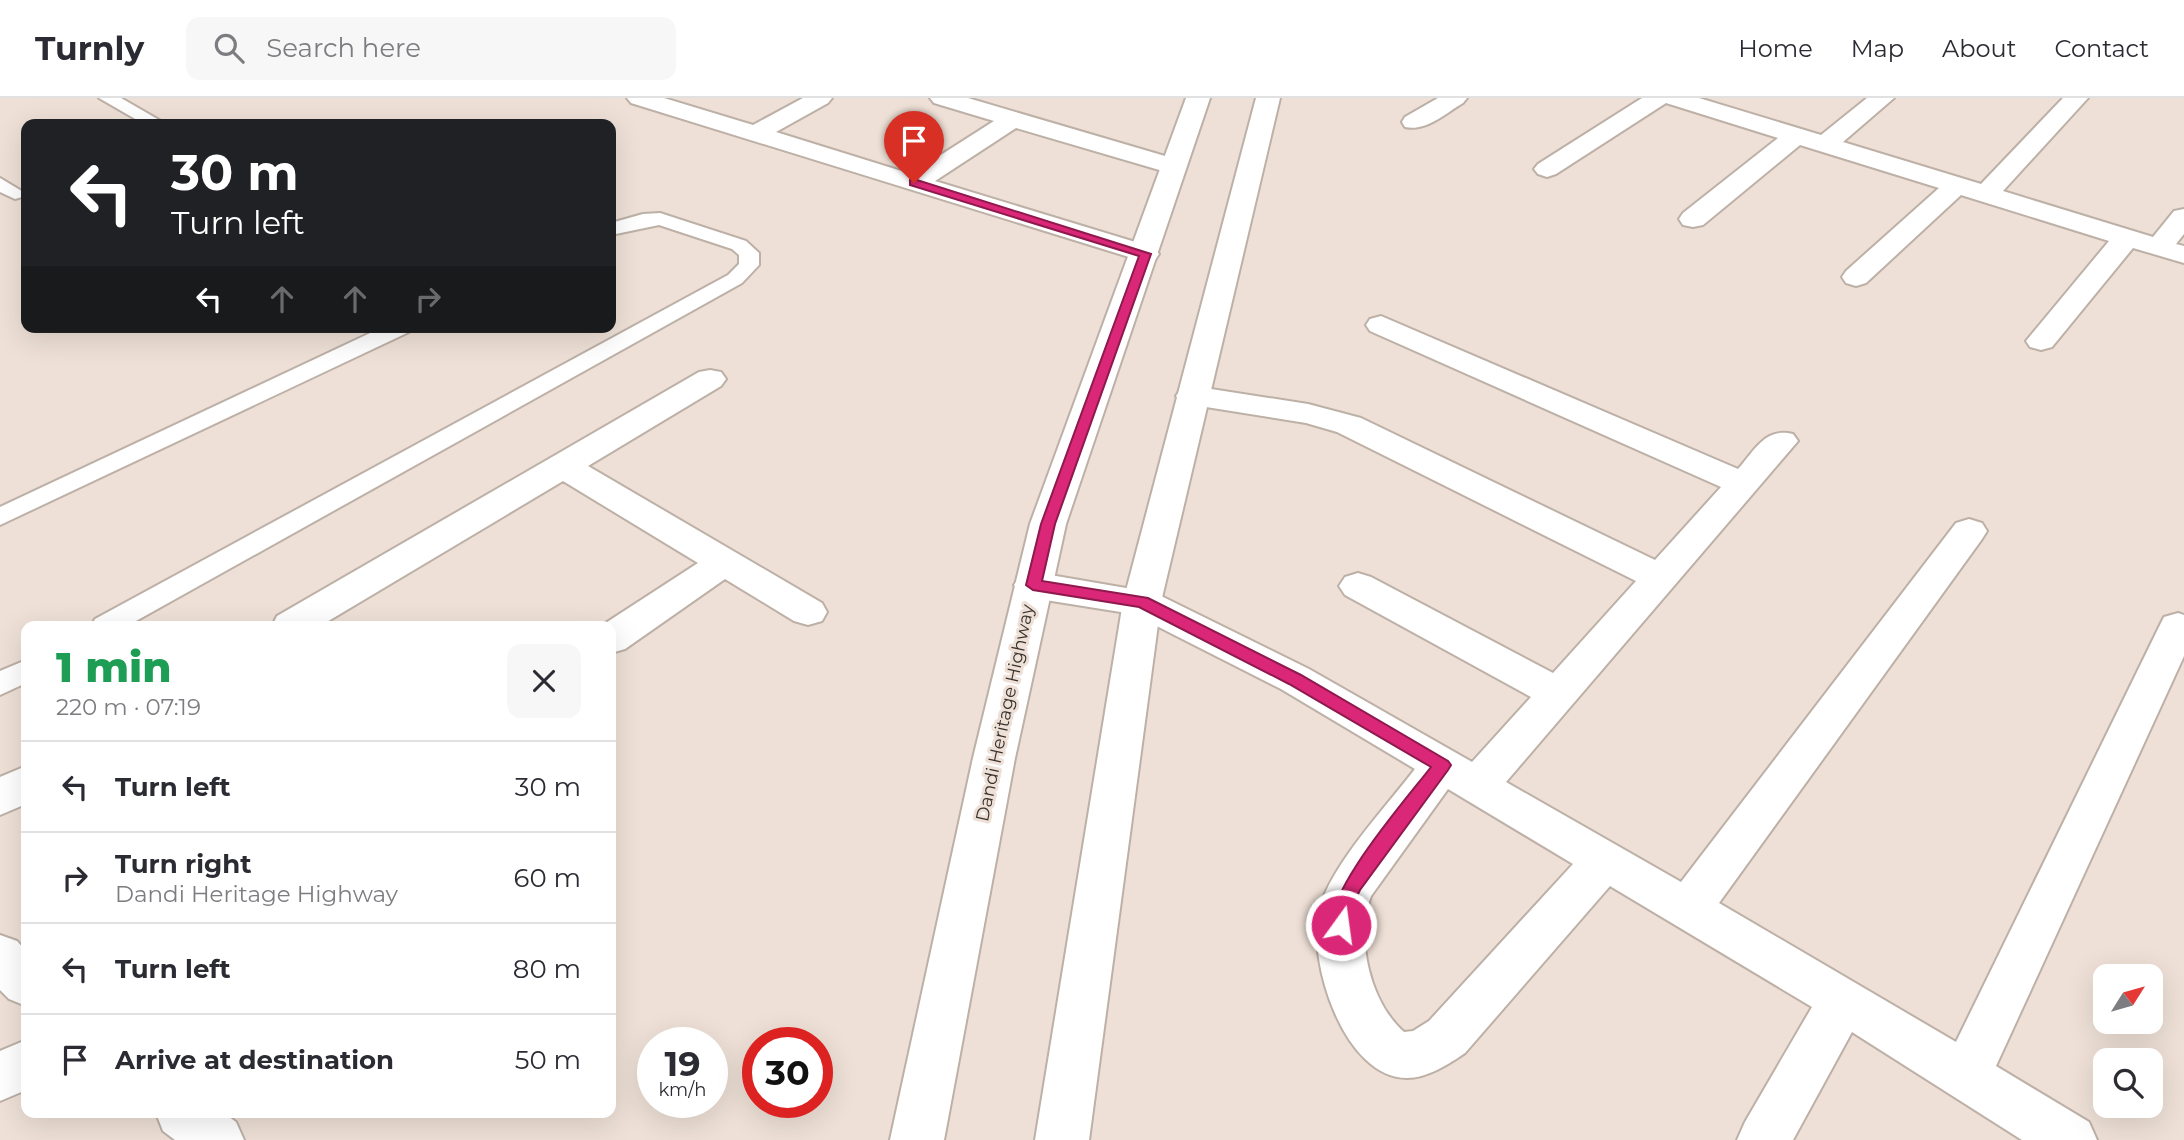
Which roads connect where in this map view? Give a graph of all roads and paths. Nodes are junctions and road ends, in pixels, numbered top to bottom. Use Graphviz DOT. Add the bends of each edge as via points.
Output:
graph roads {
  1 [pos="108,98"];
  2 [pos="639,98"];
  3 [pos="820,98"];
  4 [pos="942,98"];
  5 [pos="1198,98"];
  6 [pos="1268,98"];
  7 [pos="1455,98"];
  8 [pos="1658,98"];
  9 [pos="1882,98"];
  10 [pos="2076,98"];
  11 [pos="1684,99"];
  12 [pos="148,119"];
  13 [pos="1013,119"];
  14 [pos="1414,122"];
  15 [pos="755,134"];
  16 [pos="1796,136"];
  17 [pos="1824,145"];
  18 [pos="1173,166"];
  19 [pos="1547,169"];
  20 [pos="914,183"];
  21 [pos="1957,186"];
  22 [pos="1986,194"];
  23 [pos="2184,217"];
  24 [pos="1693,219"];
  25 [pos="616,227"];
  26 [pos="2127,237"];
  27 [pos="2172,251"];
  28 [pos="1145,254"];
  29 [pos="1856,277"];
  30 [pos="1381,325"];
  31 [pos="388,333"];
  32 [pos="2041,341"];
  33 [pos="710,379"];
  34 [pos="1192,396"];
  35 [pos="1781,441"];
  36 [pos="563,466"];
  37 [pos="1743,484"];
  38 [pos="0,517"];
  39 [pos="1969,531"];
  40 [pos="725,562"];
  41 [pos="1660,578"];
  42 [pos="1033,585"];
  43 [pos="1358,586"];
  44 [pos="1142,602"];
  45 [pos="808,612"];
  46 [pos="114,621"];
  47 [pos="300,621"];
  48 [pos="2178,627"];
  49 [pos="616,636"];
  50 [pos="21,673"];
  51 [pos="0,684"];
  52 [pos="1558,693"];
  53 [pos="1460,776"];
  54 [pos="21,786"];
  55 [pos="0,798"];
  56 [pos="1605,860"];
  57 [pos="1688,909"];
  58 [pos="0,956"];
  59 [pos="21,979"];
  60 [pos="1843,1000"];
  61 [pos="21,1066"];
  62 [pos="1966,1076"];
  63 [pos="0,1077"];
  64 [pos="188,1118"];
  65 [pos="217,1140"];
  66 [pos="917,1140"];
  67 [pos="1062,1140"];
  68 [pos="1764,1140"];
  69 [pos="2070,1140"];
  1 -- 12 [label="lane"];
  2 -- 15 [label="street"];
  3 -- 15 [label="street"];
  4 -- 13 [label="street"];
  5 -- 18 [label="street, Dandi Heritage Highway"];
  6 -- 34 [label="street"];
  7 -- 14 [label="street"];
  8 -- 19 [label="street"];
  9 -- 17 [label="street"];
  10 -- 22 [label="street"];
  11 -- 16 [label="street"];
  13 -- 18 [label="street"];
  13 -- 20 [label="street"];
  15 -- 20 [label="street"];
  16 -- 17 [label="street"];
  16 -- 24 [label="street"];
  17 -- 21 [label="street"];
  18 -- 28 [label="street, Dandi Heritage Highway"];
  20 -- 28 [label="street"];
  21 -- 22 [label="street"];
  21 -- 29 [label="street"];
  22 -- 26 [label="street"];
  23 -- 27 [label="street"];
  25 -- 46 [label="lane" via="660,219 738,245 750,253 749,265 735,279"];
  26 -- 27 [label="street"];
  26 -- 32 [label="street"];
  28 -- 42 [label="street, Dandi Heritage Highway" via="1048,524"];
  30 -- 37 [label="street"];
  31 -- 38 [label="lane"];
  33 -- 36 [label="street"];
  34 -- 41 [label="street" via="1349,425"];
  34 -- 44 [label="street"];
  35 -- 37 [label="street"];
  36 -- 40 [label="street"];
  36 -- 47 [label="street"];
  37 -- 41 [label="street"];
  39 -- 57 [label="street"];
  40 -- 45 [label="street"];
  40 -- 49 [label="street"];
  41 -- 52 [label="street"];
  42 -- 44 [label="street"];
  42 -- 66 [label="street, Dandi Heritage Highway"];
  43 -- 52 [label="street"];
  44 -- 53 [label="street" via="1295,679"];
  44 -- 67 [label="street"];
  48 -- 62 [label="street"];
  50 -- 51 [label="lane"];
  52 -- 53 [label="street"];
  53 -- 56 [label="street"];
  53 -- 56 [label="street" via="1353,885 1344,902 1342,953 1365,1027 1383,1048 1401,1055 1423,1052 1447,1037"];
  54 -- 55 [label="street"];
  56 -- 57 [label="street"];
  57 -- 60 [label="street"];
  58 -- 59 [label="street"];
  60 -- 62 [label="street"];
  60 -- 68 [label="street"];
  61 -- 63 [label="street"];
  62 -- 69 [label="street"];
  64 -- 65 [label="street"];
}
